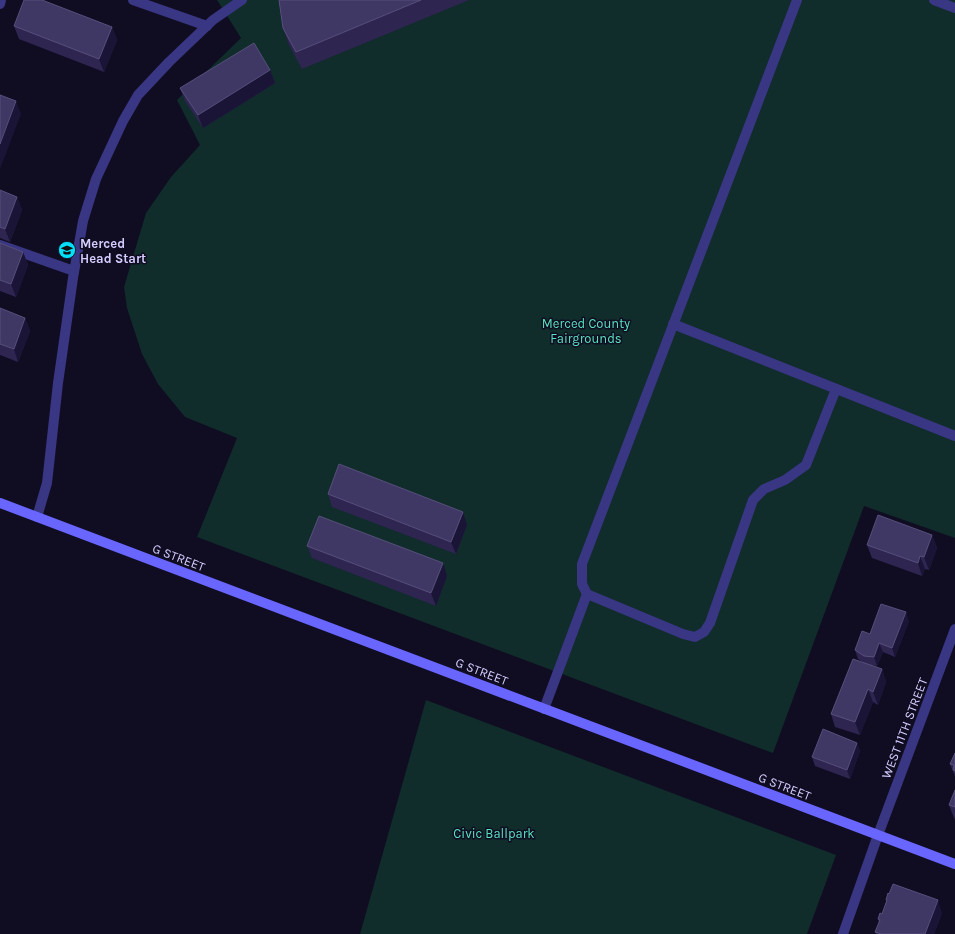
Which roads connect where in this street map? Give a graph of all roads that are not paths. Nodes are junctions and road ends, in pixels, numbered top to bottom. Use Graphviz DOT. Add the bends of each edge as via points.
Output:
graph roads {
  1 [pos="1,0"];
  2 [pos="132,0"];
  3 [pos="242,0"];
  4 [pos="797,0"];
  5 [pos="934,0"];
  6 [pos="0,4"];
  7 [pos="955,8"];
  8 [pos="207,26"];
  9 [pos="0,245"];
  10 [pos="74,271"];
  11 [pos="673,324"];
  12 [pos="836,389"];
  13 [pos="955,436"];
  14 [pos="0,503"];
  15 [pos="37,517"];
  16 [pos="588,594"];
  17 [pos="955,630"];
  18 [pos="544,709"];
  19 [pos="878,835"];
  20 [pos="955,864"];
  21 [pos="843,934"];
  1 -- 6 [label="street"];
  2 -- 8 [label="street"];
  3 -- 8 [label="street"];
  4 -- 11 [label="street"];
  5 -- 7 [label="street"];
  8 -- 10 [label="street" via="138,96 123,121 96,179 82,221"];
  9 -- 10 [label="street"];
  10 -- 15 [label="street" via="47,483"];
  11 -- 12 [label="street"];
  11 -- 16 [label="street" via="582,564 582,584"];
  12 -- 13 [label="street"];
  12 -- 16 [label="street" via="806,465 785,480 764,489 753,500 710,623 704,632 695,637 682,634"];
  14 -- 15 [label="main road, G STREET"];
  15 -- 18 [label="main road, G STREET"];
  16 -- 18 [label="street"];
  17 -- 19 [label="street, WEST 11TH STREET"];
  18 -- 19 [label="main road, G STREET"];
  19 -- 20 [label="main road, G STREET"];
  19 -- 21 [label="street, WEST 11TH STREET"];
}
